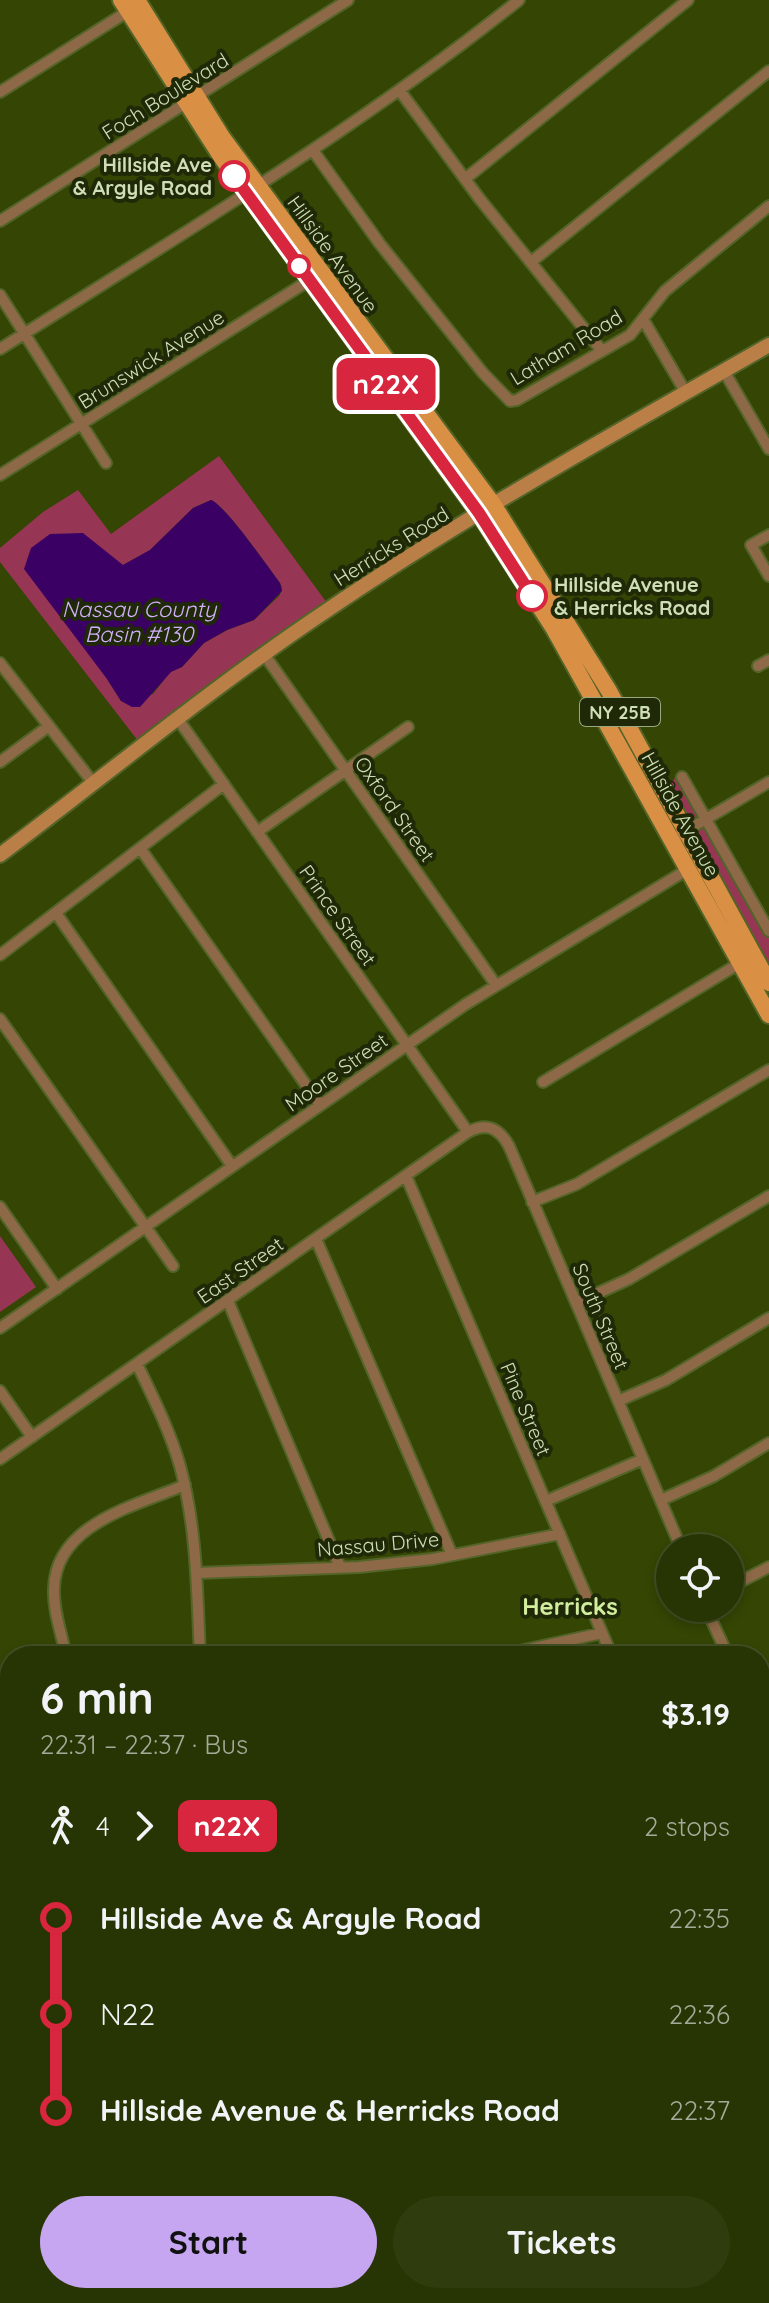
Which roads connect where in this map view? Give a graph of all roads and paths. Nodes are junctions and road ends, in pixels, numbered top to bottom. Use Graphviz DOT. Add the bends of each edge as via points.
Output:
graph roads {
  1 [pos="348,0"];
  2 [pos="519,0"];
  3 [pos="688,0"];
  4 [pos="134,3"];
  5 [pos="769,71"];
  6 [pos="400,91"];
  7 [pos="0,92"];
  8 [pos="191,101"];
  9 [pos="314,152"];
  10 [pos="465,179"];
  11 [pos="252,190"];
  12 [pos="769,206"];
  13 [pos="0,221"];
  14 [pos="531,262"];
  15 [pos="315,276"];
  16 [pos="0,295"];
  17 [pos="643,319"];
  18 [pos="24,334"];
  19 [pos="769,345"];
  20 [pos="0,349"];
  21 [pos="602,351"];
  22 [pos="724,371"];
  23 [pos="686,393"];
  24 [pos="81,424"];
  25 [pos="769,449"];
  26 [pos="106,463"];
  27 [pos="0,475"];
  28 [pos="486,509"];
  29 [pos="769,535"];
  30 [pos="769,576"];
  31 [pos="264,654"];
  32 [pos="769,660"];
  33 [pos="0,663"];
  34 [pos="758,666"];
  35 [pos="178,719"];
  36 [pos="49,726"];
  37 [pos="408,727"];
  38 [pos="0,762"];
  39 [pos="346,771"];
  40 [pos="682,777"];
  41 [pos="769,782"];
  42 [pos="94,784"];
  43 [pos="224,784"];
  44 [pos="706,819"];
  45 [pos="257,832"];
  46 [pos="679,835"];
  47 [pos="140,848"];
  48 [pos="0,855"];
  49 [pos="696,865"];
  50 [pos="56,913"];
  51 [pos="769,931"];
  52 [pos="0,955"];
  53 [pos="740,963"];
  54 [pos="769,983"];
  55 [pos="496,985"];
  56 [pos="769,1015"];
  57 [pos="0,1019"];
  58 [pos="407,1045"];
  59 [pos="769,1070"];
  60 [pos="543,1082"];
  61 [pos="320,1105"];
  62 [pos="468,1132"];
  63 [pos="232,1166"];
  64 [pos="406,1176"];
  65 [pos="769,1196"];
  66 [pos="532,1202"];
  67 [pos="0,1207"];
  68 [pos="145,1227"];
  69 [pos="316,1239"];
  70 [pos="173,1266"];
  71 [pos="57,1289"];
  72 [pos="228,1301"];
  73 [pos="576,1303"];
  74 [pos="769,1318"];
  75 [pos="0,1328"];
  76 [pos="137,1364"];
  77 [pos="0,1391"];
  78 [pos="618,1401"];
  79 [pos="32,1437"];
  80 [pos="769,1443"];
  81 [pos="0,1459"];
  82 [pos="643,1459"];
  83 [pos="185,1485"];
  84 [pos="661,1500"];
  85 [pos="546,1501"];
  86 [pos="560,1534"];
  87 [pos="675,1534"];
  88 [pos="452,1555"];
  89 [pos="340,1567"];
  90 [pos="769,1567"];
  91 [pos="197,1573"];
  92 [pos="744,1580"];
  93 [pos="712,1622"];
  94 [pos="602,1633"];
  95 [pos="64,1646"];
  96 [pos="200,1646"];
  97 [pos="543,1646"];
  98 [pos="608,1646"];
  99 [pos="723,1646"];
  1 -- 8 [label="street, Foch Boulevard"];
  2 -- 6 [label="street"];
  3 -- 10 [label="street"];
  4 -- 7 [label="street"];
  4 -- 8 [label="main road, Hillside Avenue / NY 25B"];
  5 -- 14 [label="street"];
  6 -- 9 [label="street"];
  6 -- 10 [label="street"];
  8 -- 11 [label="main road, Hillside Avenue / NY 25B"];
  8 -- 13 [label="street, Foch Boulevard"];
  9 -- 11 [label="street"];
  9 -- 21 [label="street, Latham Road" via="507,400 517,400"];
  10 -- 14 [label="street"];
  11 -- 15 [label="main road, Hillside Avenue / NY 25B"];
  11 -- 18 [label="street"];
  12 -- 17 [label="street, Latham Road" via="665,291"];
  14 -- 21 [label="street"];
  15 -- 24 [label="street, Brunswick Avenue"];
  15 -- 28 [label="main road, Hillside Avenue / NY 25B"];
  16 -- 18 [label="street"];
  17 -- 21 [label="street, Latham Road" via="630,335"];
  17 -- 23 [label="street"];
  18 -- 20 [label="street"];
  18 -- 24 [label="street"];
  19 -- 22 [label="main road, Herricks Road"];
  22 -- 23 [label="main road, Herricks Road"];
  22 -- 25 [label="street"];
  23 -- 28 [label="main road, Herricks Road"];
  24 -- 26 [label="street"];
  24 -- 27 [label="street, Brunswick Avenue"];
  28 -- 31 [label="main road, Herricks Road"];
  28 -- 46 [label="main road, Hillside Avenue / NY 25B"];
  29 -- 30 [label="street" via="751,545"];
  31 -- 35 [label="main road, Herricks Road"];
  31 -- 39 [label="street, Oxford Street"];
  32 -- 34 [label="street"];
  33 -- 36 [label="street"];
  35 -- 42 [label="main road, Herricks Road"];
  35 -- 43 [label="street, Prince Street"];
  36 -- 38 [label="street"];
  36 -- 42 [label="street"];
  37 -- 39 [label="street"];
  39 -- 45 [label="street"];
  39 -- 55 [label="street, Oxford Street"];
  40 -- 44 [label="street"];
  41 -- 44 [label="street"];
  42 -- 48 [label="main road, Herricks Road"];
  43 -- 45 [label="street, Prince Street"];
  43 -- 47 [label="street"];
  44 -- 46 [label="street"];
  44 -- 51 [label="street"];
  45 -- 58 [label="street, Prince Street"];
  46 -- 49 [label="main road, Hillside Avenue / NY 25B"];
  47 -- 50 [label="street"];
  47 -- 61 [label="street"];
  49 -- 53 [label="main road, Hillside Avenue / NY 25B"];
  49 -- 54 [label="main road, Hillside Avenue / NY 25B"];
  49 -- 55 [label="street, Moore Street"];
  50 -- 52 [label="street"];
  50 -- 63 [label="street"];
  53 -- 56 [label="main road, Hillside Avenue / NY 25B"];
  53 -- 60 [label="street"];
  55 -- 58 [label="street, Moore Street"];
  57 -- 68 [label="street"];
  58 -- 61 [label="street, Moore Street"];
  58 -- 62 [label="street, Prince Street"];
  59 -- 66 [label="street" via="577,1184"];
  61 -- 63 [label="street, Moore Street"];
  62 -- 64 [label="street, East Street"];
  62 -- 66 [label="street, South Street" via="481,1126 502,1134"];
  63 -- 68 [label="street, Moore Street"];
  64 -- 69 [label="street, East Street"];
  64 -- 85 [label="street, Pine Street"];
  65 -- 73 [label="street" via="629,1279"];
  66 -- 73 [label="street, South Street"];
  67 -- 71 [label="street"];
  68 -- 70 [label="street"];
  68 -- 71 [label="street, Moore Street"];
  69 -- 72 [label="street, East Street"];
  69 -- 88 [label="street"];
  71 -- 75 [label="street, Moore Street"];
  72 -- 76 [label="street, East Street"];
  72 -- 89 [label="street"];
  73 -- 78 [label="street, South Street"];
  74 -- 78 [label="street" via="666,1380"];
  76 -- 79 [label="street, East Street"];
  76 -- 83 [label="street"];
  77 -- 79 [label="street"];
  78 -- 82 [label="street, South Street"];
  79 -- 81 [label="street, East Street"];
  80 -- 84 [label="street"];
  82 -- 84 [label="street, South Street"];
  82 -- 85 [label="street"];
  83 -- 91 [label="street"];
  83 -- 95 [label="street" via="87,1528 66,1549 55,1575 54,1596"];
  84 -- 87 [label="street, South Street"];
  85 -- 86 [label="street, Pine Street"];
  86 -- 88 [label="street, Nassau Drive"];
  86 -- 94 [label="street, Pine Street"];
  88 -- 89 [label="street, Nassau Drive"];
  89 -- 91 [label="street, Nassau Drive"];
  90 -- 92 [label="street"];
  91 -- 96 [label="street"];
  93 -- 99 [label="street"];
  94 -- 97 [label="street"];
  94 -- 98 [label="street, Pine Street"];
}
